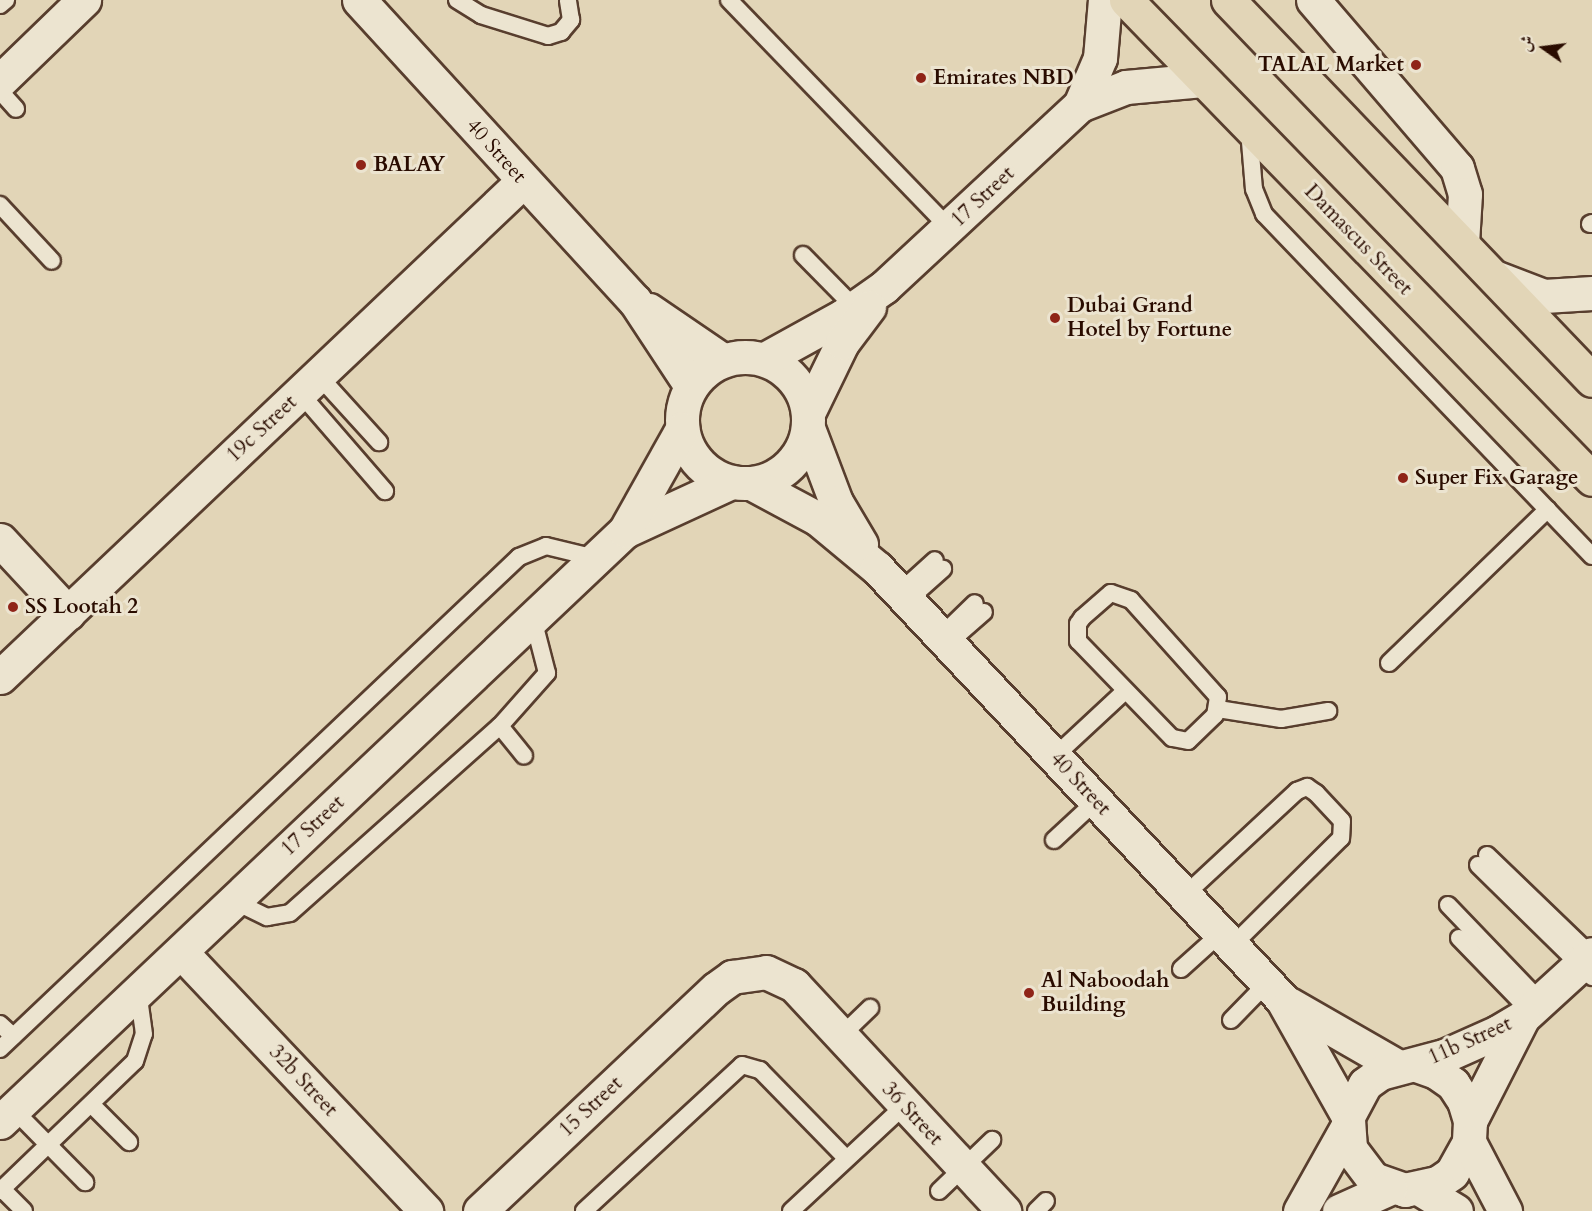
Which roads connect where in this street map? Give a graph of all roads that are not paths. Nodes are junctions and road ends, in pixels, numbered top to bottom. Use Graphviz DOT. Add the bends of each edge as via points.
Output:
graph roads {
  1 [pos="6,0"];
  2 [pos="84,0"];
  3 [pos="359,0"];
  4 [pos="457,0"];
  5 [pos="568,0"];
  6 [pos="729,0"];
  7 [pos="1105,0"];
  8 [pos="1126,0"];
  9 [pos="1312,0"];
  10 [pos="1236,4"];
  11 [pos="0,5"];
  12 [pos="1203,80"];
  13 [pos="0,81"];
  14 [pos="0,90"];
  15 [pos="1080,105"];
  16 [pos="16,109"];
  17 [pos="1248,126"];
  18 [pos="523,182"];
  19 [pos="0,205"];
  20 [pos="950,229"];
  21 [pos="1462,243"];
  22 [pos="803,255"];
  23 [pos="52,261"];
  24 [pos="1494,278"];
  25 [pos="884,287"];
  26 [pos="1592,293"];
  27 [pos="635,301"];
  28 [pos="855,308"];
  29 [pos="765,359"];
  30 [pos="722,360"];
  31 [pos="1592,380"];
  32 [pos="309,384"];
  33 [pos="691,386"];
  34 [pos="808,421"];
  35 [pos="682,429"];
  36 [pos="379,442"];
  37 [pos="1592,480"];
  38 [pos="741,483"];
  39 [pos="384,490"];
  40 [pos="1548,509"];
  41 [pos="625,531"];
  42 [pos="0,540"];
  43 [pos="1592,556"];
  44 [pos="596,558"];
  45 [pos="939,565"];
  46 [pos="877,568"];
  47 [pos="904,596"];
  48 [pos="980,608"];
  49 [pos="68,613"];
  50 [pos="532,619"];
  51 [pos="944,639"];
  52 [pos="1389,663"];
  53 [pos="0,677"];
  54 [pos="1124,692"];
  55 [pos="1218,709"];
  56 [pos="1328,711"];
  57 [pos="500,726"];
  58 [pos="524,756"];
  59 [pos="1054,757"];
  60 [pos="1096,801"];
  61 [pos="1054,840"];
  62 [pos="1483,860"];
  63 [pos="1185,895"];
  64 [pos="234,901"];
  65 [pos="1452,901"];
  66 [pos="1460,938"];
  67 [pos="1226,939"];
  68 [pos="180,952"];
  69 [pos="1589,961"];
  70 [pos="1181,969"];
  71 [pos="138,991"];
  72 [pos="1275,991"];
  73 [pos="703,1003"];
  74 [pos="1535,1005"];
  75 [pos="870,1008"];
  76 [pos="1231,1020"];
  77 [pos="0,1024"];
  78 [pos="831,1027"];
  79 [pos="13,1036"];
  80 [pos="0,1049"];
  81 [pos="1407,1066"];
  82 [pos="92,1104"];
  83 [pos="904,1106"];
  84 [pos="6,1116"];
  85 [pos="1347,1122"];
  86 [pos="1470,1131"];
  87 [pos="992,1140"];
  88 [pos="129,1142"];
  89 [pos="48,1145"];
  90 [pos="846,1158"];
  91 [pos="963,1168"];
  92 [pos="85,1182"];
  93 [pos="1405,1189"];
  94 [pos="1,1190"];
  95 [pos="939,1191"];
  96 [pos="24,1211"];
  97 [pos="426,1211"];
  98 [pos="480,1211"];
  99 [pos="584,1211"];
  100 [pos="790,1211"];
  101 [pos="1004,1211"];
  102 [pos="1300,1211"];
  103 [pos="1338,1211"];
  104 [pos="1455,1211"];
  105 [pos="1505,1211"];
  1 -- 11 [label="lane"];
  2 -- 13 [label="street"];
  3 -- 18 [label="street, 40 Street"];
  4 -- 5 [label="lane" via="481,15 548,36 561,32 571,21"];
  6 -- 20 [label="lane"];
  7 -- 15 [label="street, 17 Street" via="1100,58"];
  8 -- 12 [label="main road, Damascus Street"];
  9 -- 21 [label="street" via="1453,161 1465,194"];
  10 -- 21 [label="main road"];
  12 -- 15 [label="street, 17 Street" via="1126,87"];
  12 -- 17 [label="main road, Damascus Street"];
  14 -- 16 [label="lane"];
  15 -- 20 [label="street, 17 Street"];
  17 -- 37 [label="main road, Damascus Street"];
  17 -- 40 [label="lane" via="1254,189 1264,214"];
  18 -- 27 [label="street, 40 Street"];
  18 -- 32 [label="street, 19c Street"];
  19 -- 23 [label="lane"];
  20 -- 25 [label="street, 17 Street"];
  21 -- 24 [label="main road"];
  22 -- 28 [label="lane"];
  24 -- 26 [label="street" via="1544,296"];
  24 -- 31 [label="main road"];
  25 -- 28 [label="street, 17 Street"];
  25 -- 34 [label="street, 17 Street" via="842,343"];
  27 -- 30 [label="street, 40 Street"];
  27 -- 33 [label="street, 40 Street"];
  28 -- 29 [label="street, 17 Street"];
  29 -- 30 [label="street" via="743,356"];
  29 -- 34 [label="street" via="791,377 801,390"];
  30 -- 33 [label="street"];
  32 -- 36 [label="lane"];
  32 -- 39 [label="lane"];
  32 -- 49 [label="street, 19c Street"];
  33 -- 35 [label="street" via="682,407"];
  34 -- 38 [label="street" via="802,449 789,466 771,478"];
  34 -- 46 [label="street, 40 Street" via="836,502"];
  35 -- 38 [label="street" via="687,448 698,464"];
  35 -- 41 [label="street, 17 Street"];
  38 -- 41 [label="street, 17 Street"];
  38 -- 46 [label="street, 40 Street" via="818,519"];
  40 -- 43 [label="lane"];
  40 -- 52 [label="lane"];
  41 -- 44 [label="street, 17 Street"];
  42 -- 49 [label="street"];
  44 -- 50 [label="street, 17 Street"];
  44 -- 79 [label="lane" via="546,546 519,557"];
  45 -- 47 [label="lane"];
  46 -- 47 [label="street, 40 Street"];
  47 -- 51 [label="street, 40 Street"];
  48 -- 51 [label="lane"];
  49 -- 53 [label="street, 19c Street"];
  50 -- 57 [label="lane" via="547,673"];
  50 -- 64 [label="street, 17 Street"];
  51 -- 59 [label="street, 40 Street"];
  54 -- 55 [label="lane" via="1177,741 1193,737"];
  54 -- 55 [label="lane" via="1082,648 1076,633 1082,618 1111,593 1131,600 1215,691"];
  54 -- 59 [label="lane"];
  55 -- 56 [label="lane" via="1281,719"];
  57 -- 58 [label="lane"];
  57 -- 64 [label="lane" via="290,913 267,917"];
  59 -- 60 [label="street, 40 Street"];
  60 -- 61 [label="lane"];
  60 -- 63 [label="street, 40 Street"];
  62 -- 69 [label="lane"];
  63 -- 67 [label="street, 40 Street"];
  63 -- 67 [label="lane" via="1297,791 1307,787 1316,793 1342,822 1341,838"];
  64 -- 68 [label="street, 17 Street"];
  65 -- 74 [label="lane"];
  66 -- 74 [label="lane"];
  67 -- 70 [label="lane"];
  67 -- 72 [label="street, 40 Street"];
  68 -- 71 [label="street, 17 Street"];
  68 -- 97 [label="street, 32b Street"];
  69 -- 74 [label="street, 11b Street"];
  71 -- 82 [label="lane" via="144,1034 140,1052"];
  71 -- 84 [label="street, 17 Street"];
  72 -- 76 [label="lane"];
  72 -- 81 [label="street, 40 Street"];
  72 -- 85 [label="street, 40 Street"];
  73 -- 78 [label="street, 15 Street" via="737,989 754,987 787,997"];
  73 -- 78 [label="street, 15 Street" via="724,969 765,972 794,985"];
  73 -- 98 [label="street, 15 Street"];
  74 -- 81 [label="street, 11b Street" via="1471,1045"];
  74 -- 86 [label="street, 11b Street"];
  75 -- 78 [label="lane"];
  77 -- 79 [label="lane"];
  78 -- 83 [label="street, 36 Street"];
  79 -- 80 [label="lane"];
  81 -- 85 [label="street" via="1365,1084"];
  81 -- 86 [label="street" via="1436,1072 1453,1084 1464,1101"];
  82 -- 88 [label="lane"];
  82 -- 89 [label="lane"];
  83 -- 90 [label="lane"];
  83 -- 91 [label="street, 36 Street"];
  84 -- 89 [label="lane"];
  85 -- 93 [label="street" via="1350,1148 1359,1165 1373,1179"];
  85 -- 102 [label="street"];
  86 -- 93 [label="street" via="1452,1173"];
  86 -- 105 [label="street"];
  87 -- 91 [label="lane"];
  89 -- 92 [label="lane"];
  89 -- 94 [label="lane"];
  90 -- 99 [label="lane" via="760,1070 742,1065"];
  90 -- 100 [label="lane"];
  91 -- 95 [label="lane"];
  91 -- 101 [label="street, 36 Street"];
  93 -- 103 [label="street"];
  93 -- 104 [label="street"];
  94 -- 96 [label="lane"];
}
